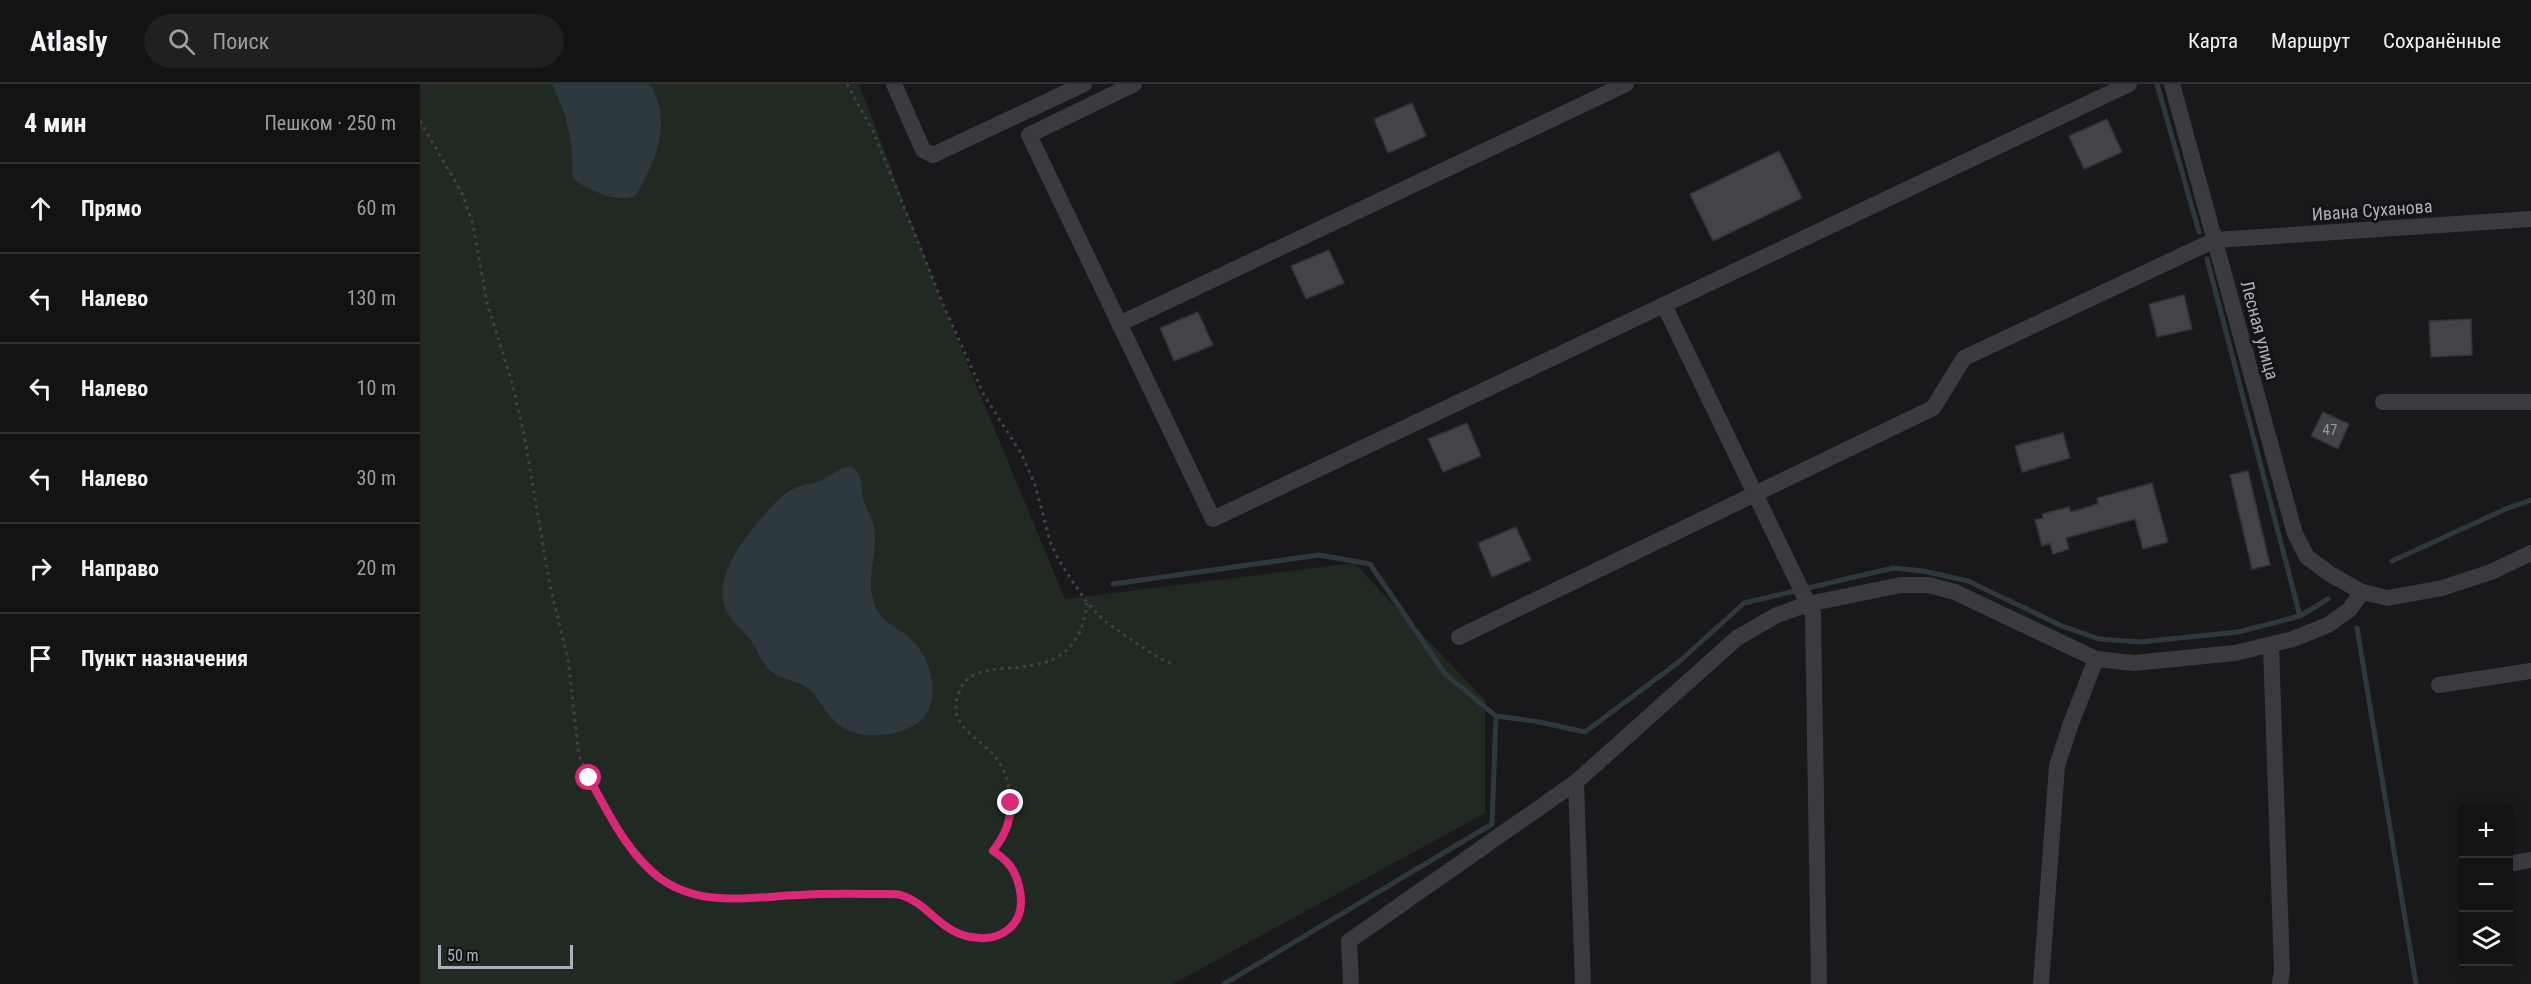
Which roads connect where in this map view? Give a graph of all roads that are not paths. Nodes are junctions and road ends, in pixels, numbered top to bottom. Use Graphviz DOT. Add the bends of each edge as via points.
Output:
graph roads {
  1 [pos="894,84"];
  2 [pos="1084,84"];
  3 [pos="1134,84"];
  4 [pos="1626,84"];
  5 [pos="2129,84"];
  6 [pos="2172,84"];
  7 [pos="2531,219"];
  8 [pos="2215,240"];
  9 [pos="1664,305"];
  10 [pos="1119,324"];
  11 [pos="2383,402"];
  12 [pos="2531,402"];
  13 [pos="1755,495"];
  14 [pos="2531,553"];
  15 [pos="2362,592"];
  16 [pos="1808,604"];
  17 [pos="1458,637"];
  18 [pos="2271,646"];
  19 [pos="2096,660"];
  20 [pos="2531,671"];
  21 [pos="2439,685"];
  22 [pos="1576,782"];
  23 [pos="2531,860"];
  24 [pos="2513,863"];
  25 [pos="1351,984"];
  26 [pos="1583,984"];
  27 [pos="1818,984"];
  28 [pos="2041,984"];
  29 [pos="2280,984"];
  1 -- 2 [label="street" via="923,150 933,155"];
  3 -- 10 [label="street" via="1029,135"];
  4 -- 10 [label="street"];
  5 -- 9 [label="street"];
  6 -- 8 [label="street, Лесная улица"];
  7 -- 8 [label="street, Ивана Суханова"];
  8 -- 13 [label="street" via="1964,358 1933,408"];
  8 -- 15 [label="street, Лесная улица" via="2295,534 2307,557"];
  9 -- 10 [label="street" via="1213,519"];
  9 -- 13 [label="street"];
  11 -- 12 [label="street"];
  13 -- 16 [label="street"];
  13 -- 17 [label="street"];
  14 -- 15 [label="street" via="2492,572 2442,588 2388,597"];
  15 -- 18 [label="street" via="2349,610 2328,625"];
  16 -- 19 [label="street" via="1901,585 1928,585 1955,592"];
  16 -- 22 [label="street" via="1777,615 1737,638"];
  16 -- 27 [label="street" via="1813,614"];
  18 -- 19 [label="street" via="2182,660"];
  18 -- 29 [label="street"];
  19 -- 28 [label="street" via="2057,766"];
  20 -- 21 [label="street"];
  22 -- 25 [label="street" via="1348,941"];
  22 -- 26 [label="street"];
  23 -- 24 [label="street"];
}
